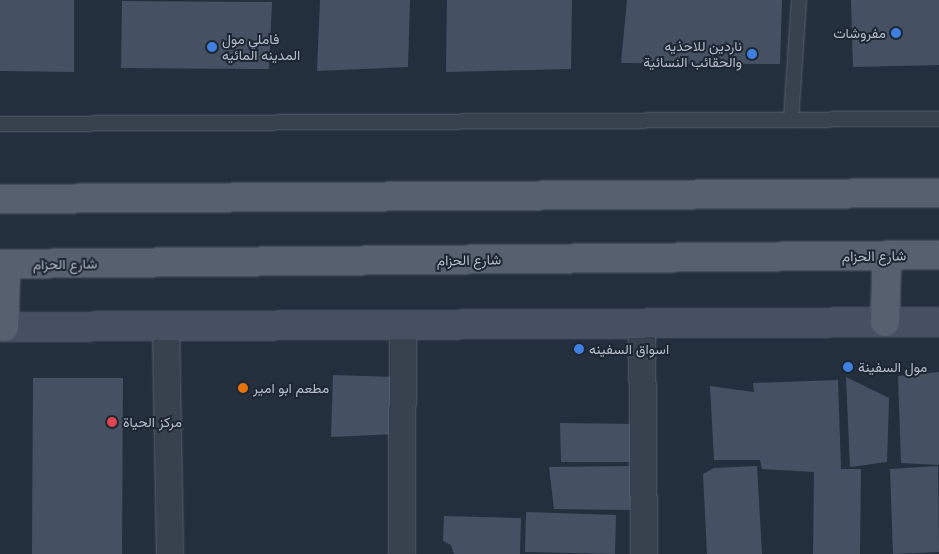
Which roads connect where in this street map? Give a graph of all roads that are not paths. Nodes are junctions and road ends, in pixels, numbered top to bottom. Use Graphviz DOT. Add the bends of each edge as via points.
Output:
graph roads {
  1 [pos="799,0"];
  2 [pos="939,119"];
  3 [pos="791,120"];
  4 [pos="0,124"];
  5 [pos="939,193"];
  6 [pos="0,199"];
  7 [pos="939,255"];
  8 [pos="886,256"];
  9 [pos="3,264"];
  10 [pos="885,322"];
  11 [pos="939,322"];
  12 [pos="642,323"];
  13 [pos="403,324"];
  14 [pos="166,326"];
  15 [pos="2,327"];
  16 [pos="170,554"];
  17 [pos="402,554"];
  18 [pos="644,554"];
  1 -- 3 [label="lane"];
  2 -- 3 [label="lane"];
  3 -- 4 [label="lane"];
  5 -- 6 [label="main road"];
  7 -- 8 [label="main road, شارع الحزام"];
  8 -- 9 [label="main road, شارع الحزام"];
  8 -- 10 [label="main road"];
  9 -- 15 [label="main road"];
  10 -- 11 [label="main road"];
  10 -- 12 [label="main road"];
  12 -- 13 [label="main road"];
  12 -- 18 [label="street"];
  13 -- 14 [label="main road"];
  13 -- 17 [label="street"];
  14 -- 15 [label="main road"];
  14 -- 16 [label="street"];
}
